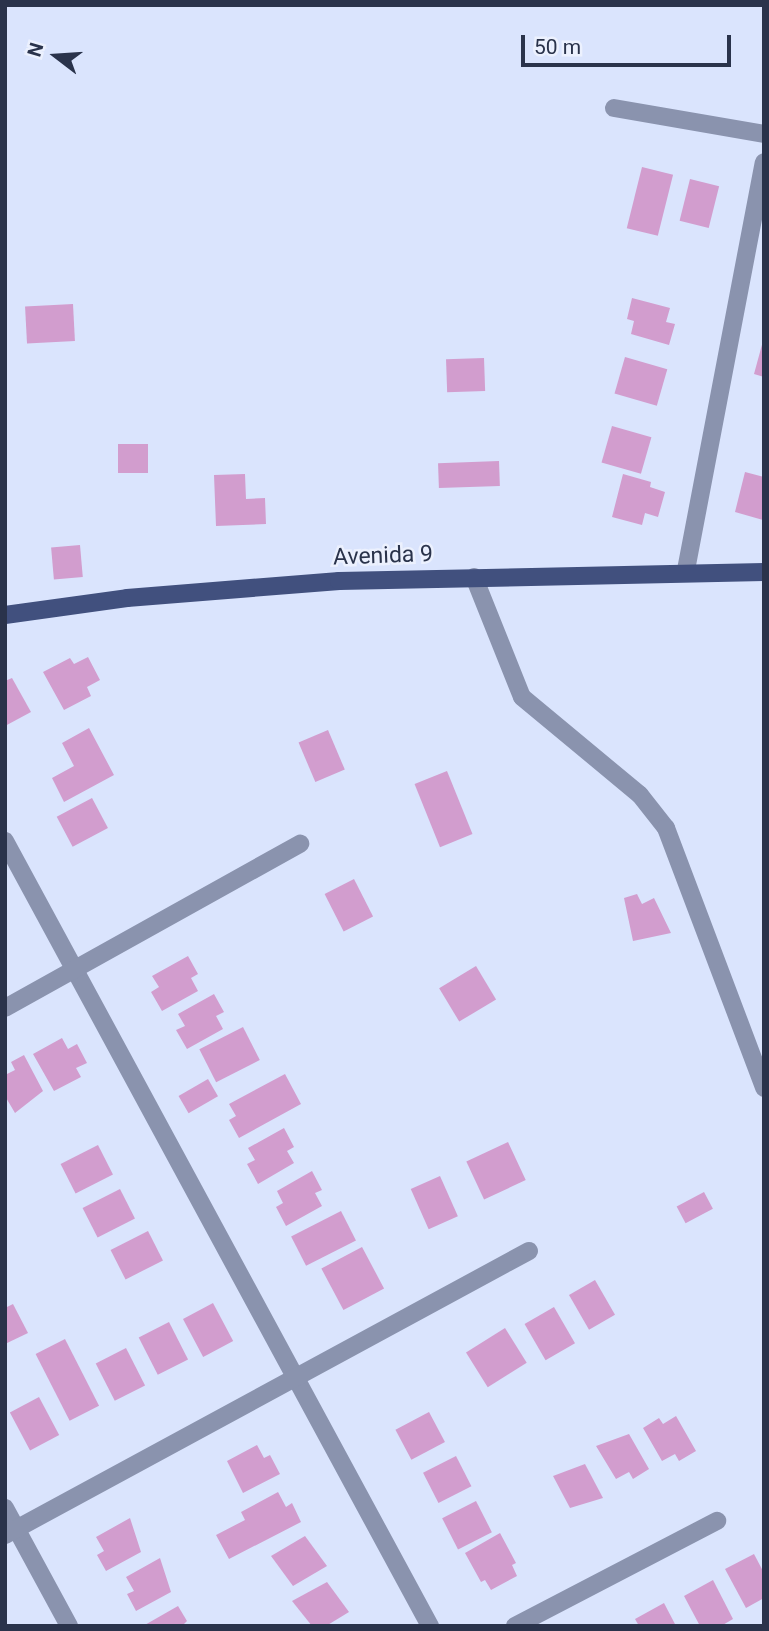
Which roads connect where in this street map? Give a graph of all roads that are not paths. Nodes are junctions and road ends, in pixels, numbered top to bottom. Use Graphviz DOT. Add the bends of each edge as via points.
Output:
graph roads {
  1 [pos="614,108"];
  2 [pos="764,134"];
  3 [pos="764,162"];
  4 [pos="686,570"];
  5 [pos="764,572"];
  6 [pos="474,577"];
  7 [pos="5,615"];
  8 [pos="5,841"];
  9 [pos="300,844"];
  10 [pos="74,971"];
  11 [pos="5,1009"];
  12 [pos="764,1088"];
  13 [pos="529,1251"];
  14 [pos="298,1377"];
  15 [pos="5,1507"];
  16 [pos="717,1521"];
  17 [pos="11,1532"];
  18 [pos="69,1626"];
  19 [pos="430,1626"];
  20 [pos="516,1626"];
  1 -- 2 [label="street"];
  3 -- 4 [label="street"];
  4 -- 5 [label="main road, Avenida 9"];
  4 -- 6 [label="main road, Avenida 9"];
  6 -- 7 [label="main road, Avenida 9" via="340,581 127,598"];
  6 -- 12 [label="street" via="522,697 640,795 666,828"];
  8 -- 10 [label="street"];
  9 -- 10 [label="street"];
  10 -- 11 [label="street"];
  10 -- 14 [label="street"];
  13 -- 14 [label="street"];
  14 -- 17 [label="street"];
  14 -- 19 [label="street"];
  15 -- 17 [label="street"];
  16 -- 20 [label="street"];
  17 -- 18 [label="street"];
}
